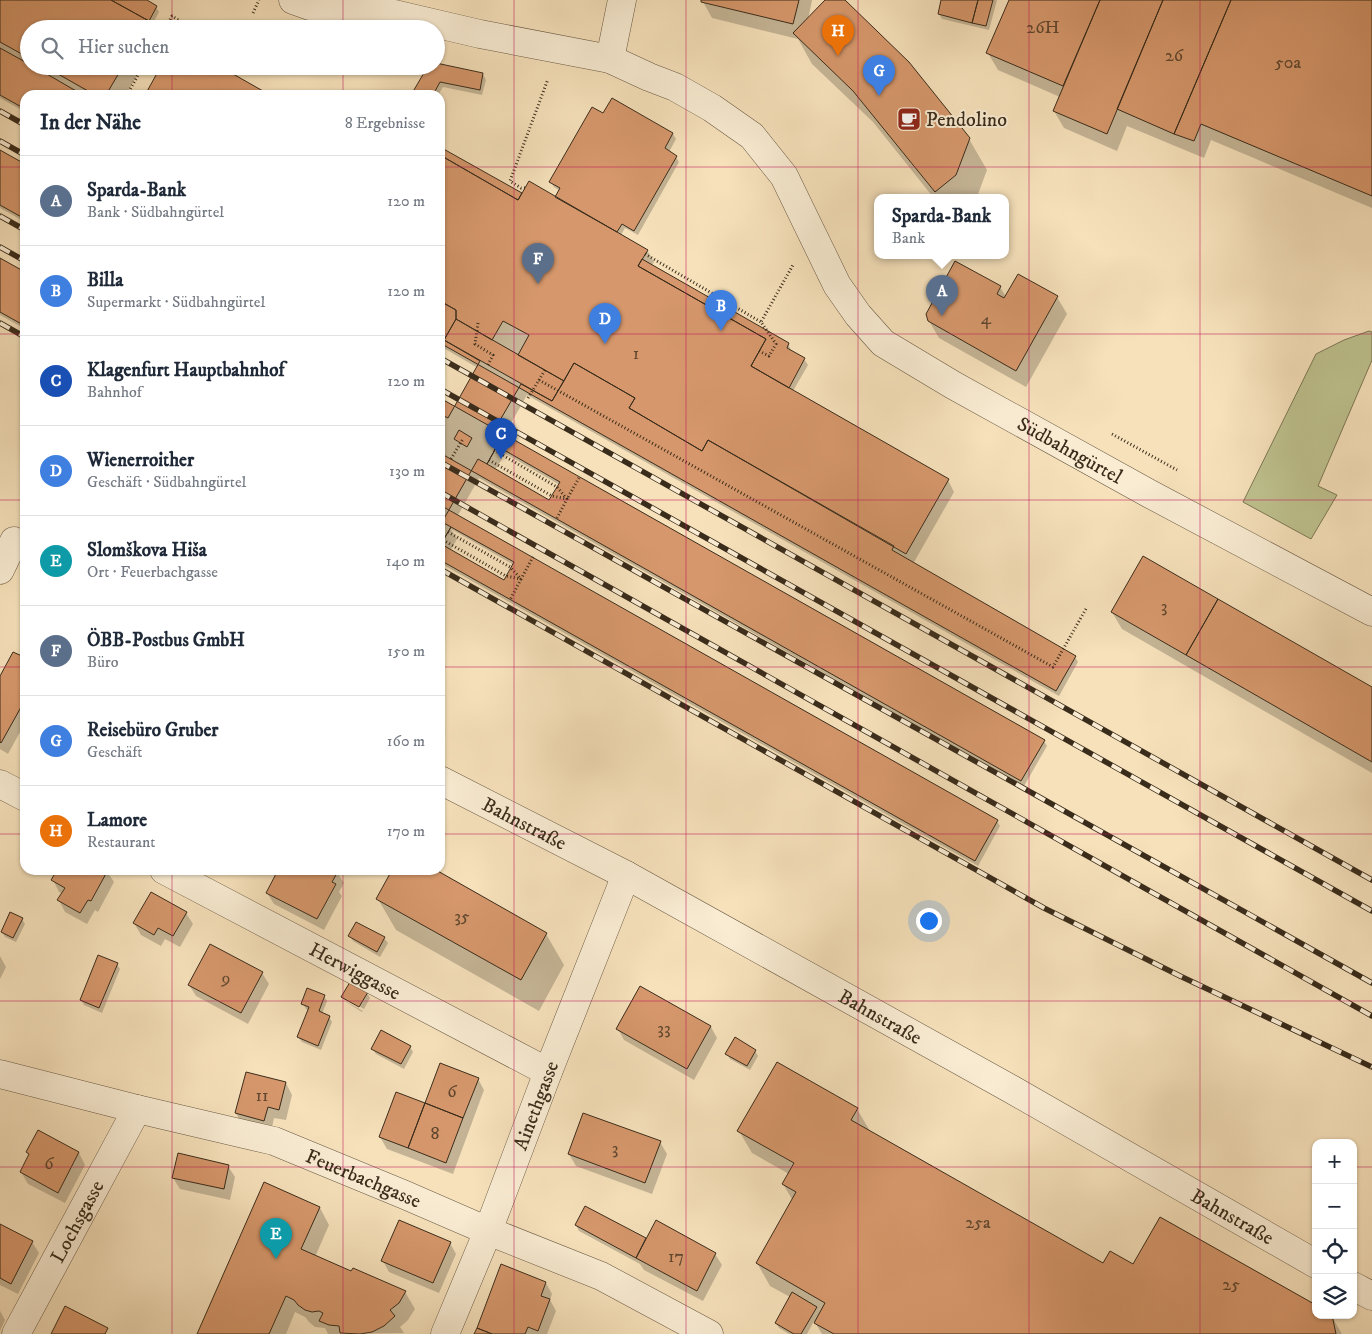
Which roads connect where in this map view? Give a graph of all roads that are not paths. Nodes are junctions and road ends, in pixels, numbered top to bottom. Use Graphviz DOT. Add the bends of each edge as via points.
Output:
graph roads {
  1 [pos="293,0"];
  2 [pos="622,0"];
  3 [pos="360,2"];
  4 [pos="362,20"];
  5 [pos="428,20"];
  6 [pos="445,25"];
  7 [pos="445,41"];
  8 [pos="610,59"];
  9 [pos="13,540"];
  10 [pos="0,570"];
  11 [pos="1372,612"];
  12 [pos="445,783"];
  13 [pos="0,784"];
  14 [pos="20,794"];
  15 [pos="174,875"];
  16 [pos="626,875"];
  17 [pos="548,1072"];
  18 [pos="0,1074"];
  19 [pos="137,1109"];
  20 [pos="488,1231"];
  21 [pos="1312,1262"];
  22 [pos="1357,1288"];
  23 [pos="1372,1296"];
  24 [pos="16,1334"];
  25 [pos="445,1334"];
  26 [pos="709,1334"];
  1 -- 4 [label="street"];
  2 -- 8 [label="street"];
  3 -- 5 [label="street, Südbahngürtel"];
  6 -- 8 [label="street, Südbahngürtel"];
  7 -- 8 [label="street" via="593,71"];
  8 -- 11 [label="street, Südbahngürtel" via="675,87 752,136 784,176 837,286 883,343 953,386"];
  9 -- 10 [label="street"];
  12 -- 16 [label="street, Bahnstraße"];
  13 -- 14 [label="street"];
  15 -- 17 [label="street, Herwiggasse"];
  16 -- 17 [label="street, Ainethgasse"];
  16 -- 21 [label="street, Bahnstraße"];
  17 -- 20 [label="street, Ainethgasse"];
  18 -- 19 [label="street, Feuerbachgasse"];
  19 -- 20 [label="street, Feuerbachgasse" via="274,1141"];
  19 -- 24 [label="street, Lochsgasse"];
  20 -- 25 [label="street, Ainethgasse"];
  20 -- 26 [label="street, Feuerbachgasse" via="601,1276"];
  22 -- 23 [label="street"];
}
